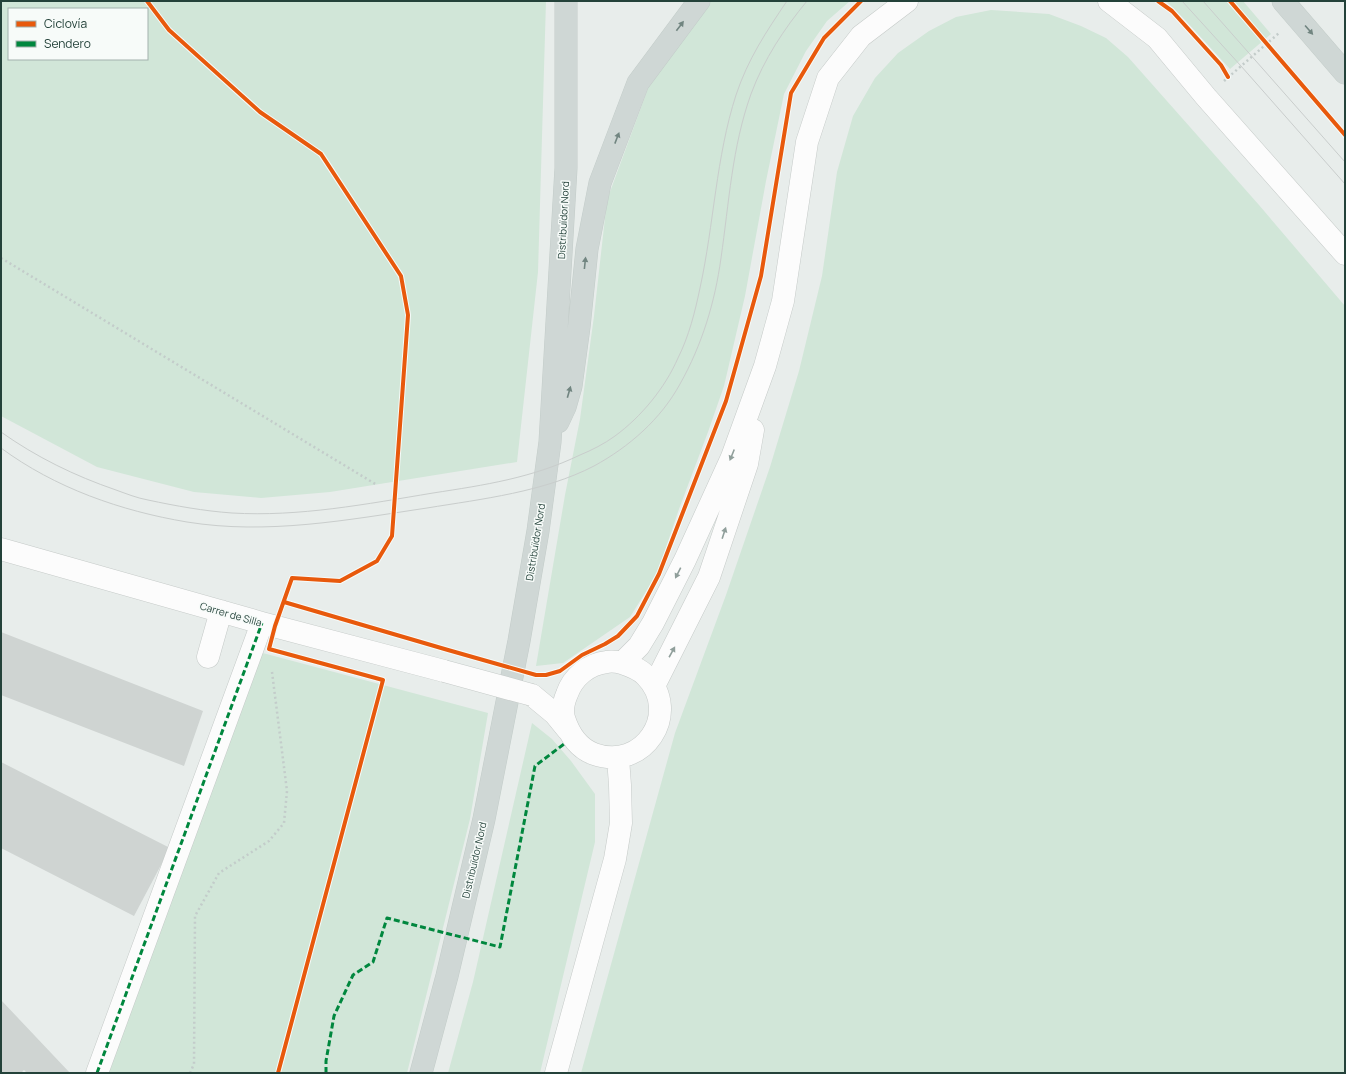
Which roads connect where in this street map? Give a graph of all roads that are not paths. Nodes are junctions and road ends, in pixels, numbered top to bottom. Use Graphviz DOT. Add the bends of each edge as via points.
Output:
graph roads {
  1 [pos="566,1"];
  2 [pos="699,1"];
  3 [pos="907,1"];
  4 [pos="1109,1"];
  5 [pos="1290,9"];
  6 [pos="1345,73"];
  7 [pos="1345,254"];
  8 [pos="765,366"];
  9 [pos="550,442"];
  10 [pos="1,548"];
  11 [pos="221,611"];
  12 [pos="262,623"];
  13 [pos="208,658"];
  14 [pos="622,663"];
  15 [pos="570,685"];
  16 [pos="654,686"];
  17 [pos="532,695"];
  18 [pos="568,730"];
  19 [pos="618,758"];
  20 [pos="97,1073"];
  21 [pos="421,1073"];
  22 [pos="556,1073"];
  1 -- 9 [label="main road, Distribuïdor Nord" via="566,168"];
  9 -- 2 [label="main road, one-way" via="571,386 586,249 600,183 638,83"];
  3 -- 8 [label="street" via="861,36 828,78 807,142 783,301"];
  4 -- 7 [label="street" via="1157,38"];
  5 -- 6 [label="main road, one-way"];
  8 -- 14 [label="street, one-way" via="732,456 685,560 639,646"];
  16 -- 8 [label="street, one-way" via="709,577 747,464"];
  9 -- 21 [label="main road, Distribuïdor Nord" via="519,641 484,819"];
  10 -- 11 [label="street, Carrer de Silla"];
  11 -- 12 [label="street, Carrer de Silla"];
  11 -- 13 [label="street"];
  12 -- 17 [label="street, Carrer de Silla, bridge"];
  12 -- 20 [label="street"];
  14 -- 15 [label="street" via="607,662 592,666 579,674"];
  14 -- 16 [label="street" via="646,675"];
  15 -- 17 [label="street, Carrer de Silla" via="552,692"];
  15 -- 18 [label="street" via="564,700"];
  16 -- 19 [label="street" via="660,709 655,731 646,744 633,753"];
  17 -- 18 [label="street, Carrer de Silla" via="555,714"];
  18 -- 19 [label="street" via="576,742 588,752"];
  19 -- 22 [label="street" via="621,823 615,859"];
}
